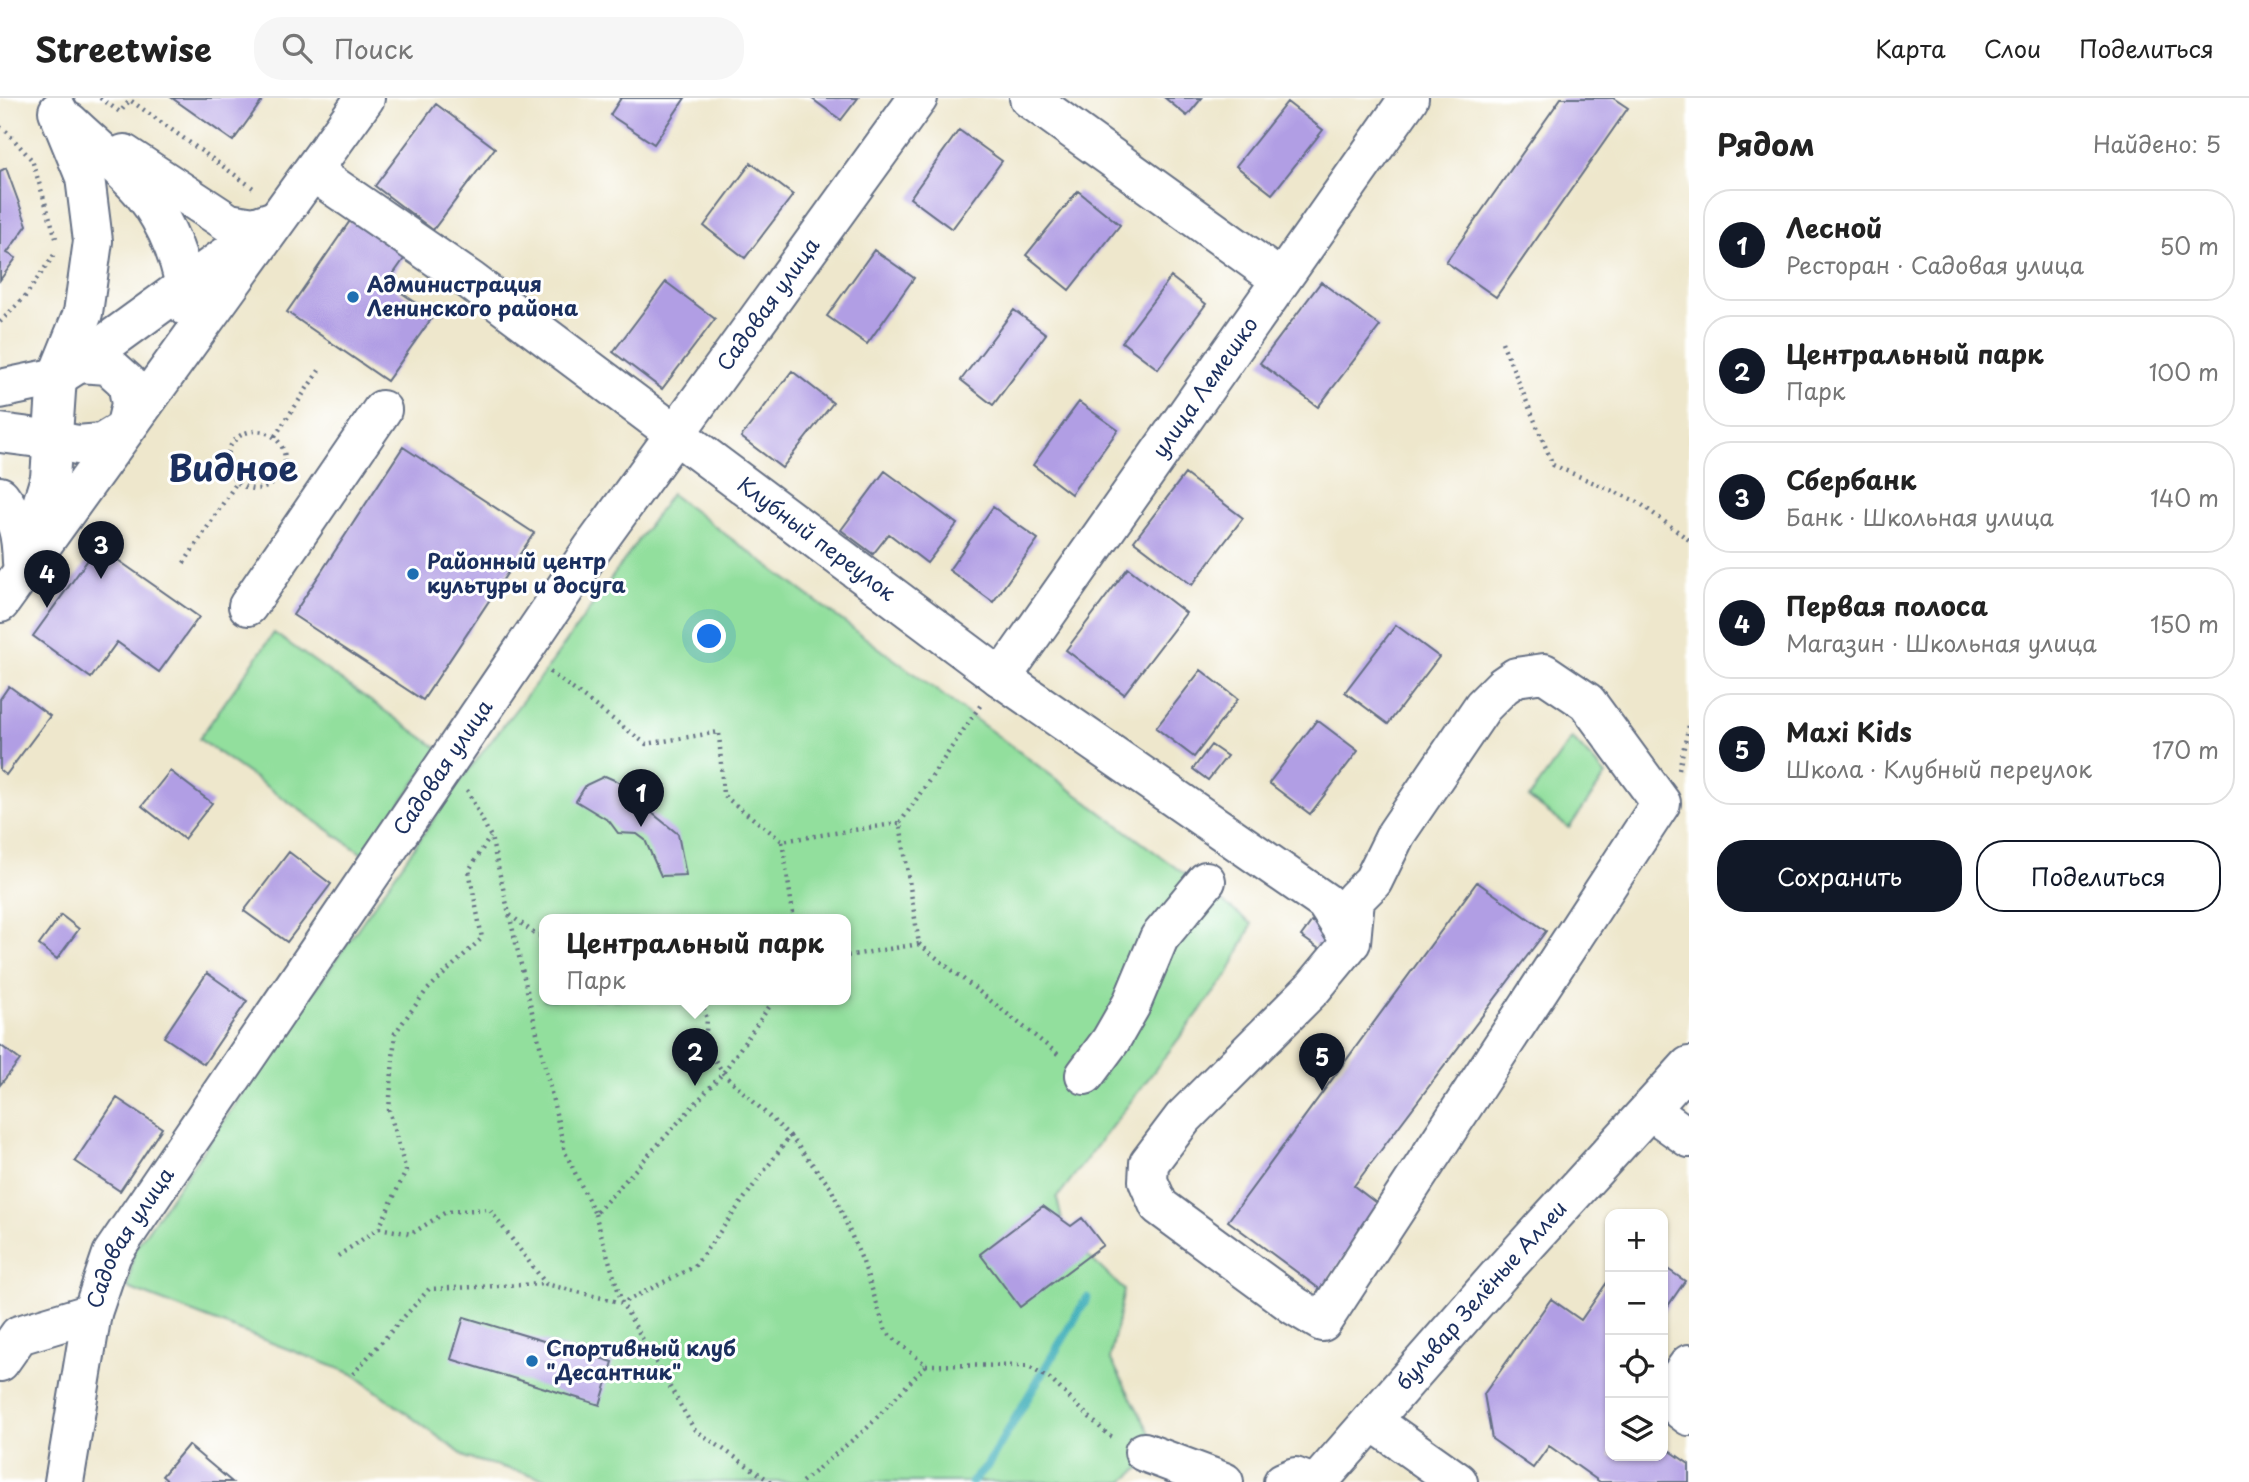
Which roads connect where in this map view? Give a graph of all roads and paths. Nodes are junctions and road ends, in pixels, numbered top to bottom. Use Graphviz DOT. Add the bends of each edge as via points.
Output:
graph roads {
  1 [pos="100,98"];
  2 [pos="365,98"];
  3 [pos="918,98"];
  4 [pos="1029,98"];
  5 [pos="1409,98"];
  6 [pos="47,104"];
  7 [pos="0,127"];
  8 [pos="313,172"];
  9 [pos="266,205"];
  10 [pos="1280,279"];
  11 [pos="186,284"];
  12 [pos="0,322"];
  13 [pos="1502,342"];
  14 [pos="188,345"];
  15 [pos="320,369"];
  16 [pos="68,370"];
  17 [pos="0,389"];
  18 [pos="382,410"];
  19 [pos="125,429"];
  20 [pos="0,433"];
  21 [pos="675,434"];
  22 [pos="275,436"];
  23 [pos="54,440"];
  24 [pos="237,482"];
  25 [pos="0,496"];
  26 [pos="1689,540"];
  27 [pos="184,563"];
  28 [pos="22,572"];
  29 [pos="0,603"];
  30 [pos="248,606"];
  31 [pos="547,669"];
  32 [pos="1006,670"];
  33 [pos="1689,725"];
  34 [pos="458,747"];
  35 [pos="1683,779"];
  36 [pos="900,823"];
  37 [pos="491,837"];
  38 [pos="782,841"];
  39 [pos="1206,881"];
  40 [pos="509,914"];
  41 [pos="793,914"];
  42 [pos="539,936"];
  43 [pos="1351,942"];
  44 [pos="919,944"];
  45 [pos="851,955"];
  46 [pos="703,1005"];
  47 [pos="771,1005"];
  48 [pos="1689,1066"];
  49 [pos="723,1073"];
  50 [pos="1085,1075"];
  51 [pos="1650,1110"];
  52 [pos="790,1136"];
  53 [pos="1689,1138"];
  54 [pos="595,1214"];
  55 [pos="379,1228"];
  56 [pos="338,1256"];
  57 [pos="546,1284"];
  58 [pos="622,1303"];
  59 [pos="92,1313"];
  60 [pos="0,1362"];
  61 [pos="1689,1364"];
  62 [pos="926,1365"];
  63 [pos="353,1374"];
  64 [pos="1689,1416"];
  65 [pos="1372,1421"];
  66 [pos="1144,1452"];
  67 [pos="64,1482"];
  68 [pos="771,1482"];
  69 [pos="802,1482"];
  70 [pos="1224,1482"];
  71 [pos="1283,1482"];
  72 [pos="1308,1482"];
  73 [pos="1318,1482"];
  74 [pos="1458,1482"];
  1 -- 9 [label="path" via="120,112 131,100"];
  2 -- 8 [label="street"];
  3 -- 21 [label="street, Садовая улица"];
  4 -- 10 [label="street"];
  5 -- 10 [label="street, улица Лемешко"];
  6 -- 9 [label="street" via="229,223 254,227"];
  6 -- 11 [label="street" via="143,194 172,242"];
  6 -- 16 [label="street" via="85,177 93,241 83,313"];
  7 -- 12 [label="path" via="32,160 59,248 24,298"];
  8 -- 9 [label="street"];
  8 -- 21 [label="street, Клубный переулок" via="474,276"];
  9 -- 11 [label="street"];
  9 -- 14 [label="street"];
  10 -- 32 [label="street, улица Лемешко"];
  11 -- 14 [label="street"];
  11 -- 16 [label="street"];
  13 -- 26 [label="path" via="1553,465 1638,502"];
  14 -- 19 [label="street"];
  15 -- 22 [label="path"];
  16 -- 17 [label="street"];
  16 -- 19 [label="street" via="108,365 127,382 131,404"];
  16 -- 23 [label="street" via="52,422"];
  18 -- 30 [label="street"];
  19 -- 23 [label="street" via="102,443 77,445"];
  19 -- 28 [label="street"];
  20 -- 23 [label="street"];
  21 -- 32 [label="street, Клубный переулок"];
  21 -- 34 [label="street, Садовая улица"];
  22 -- 24 [label="path" via="257,430 231,444 227,461"];
  22 -- 24 [label="path" via="286,457 280,479 258,489"];
  23 -- 28 [label="street" via="50,478"];
  24 -- 27 [label="path"];
  25 -- 28 [label="street" via="15,516"];
  28 -- 29 [label="street"];
  31 -- 38 [label="path" via="646,744 719,732 723,795"];
  32 -- 36 [label="path"];
  32 -- 43 [label="street, Клубный переулок" via="1325,902"];
  33 -- 35 [label="path" via="1679,769"];
  34 -- 37 [label="path" via="461,779"];
  34 -- 59 [label="street, Садовая улица" via="112,1254"];
  36 -- 38 [label="path"];
  36 -- 44 [label="path"];
  37 -- 40 [label="path"];
  37 -- 55 [label="path" via="469,870 482,938 426,991 395,1033 389,1110 406,1171"];
  38 -- 41 [label="path"];
  39 -- 50 [label="street" via="1159,938 1131,1005"];
  40 -- 42 [label="path"];
  40 -- 54 [label="path" via="565,1152"];
  43 -- 43 [label="street" via="1313,988 1183,1118 1149,1163 1148,1181 1159,1206 1322,1322 1661,803 1587,702 1544,673 1516,677 1483,706 1396,834 1373,881 1355,899"];
  44 -- 45 [label="path"];
  44 -- 50 [label="path"];
  46 -- 49 [label="path" via="707,1019 705,1044"];
  47 -- 49 [label="path"];
  48 -- 51 [label="street"];
  49 -- 52 [label="path"];
  49 -- 54 [label="path"];
  51 -- 53 [label="street"];
  51 -- 65 [label="street, бульвар Зелёные Аллеи"];
  52 -- 58 [label="path" via="694,1266"];
  52 -- 62 [label="path" via="831,1188 886,1332"];
  54 -- 58 [label="path"];
  55 -- 56 [label="path"];
  55 -- 57 [label="path" via="411,1234 446,1212 489,1209"];
  57 -- 58 [label="path"];
  57 -- 63 [label="path" via="429,1289"];
  58 -- 68 [label="path" via="694,1429"];
  59 -- 60 [label="street" via="19,1335"];
  59 -- 67 [label="street, Садовая улица"];
  61 -- 64 [label="street" via="1672,1397"];
  62 -- 66 [label="path" via="1027,1366 1050,1379 1107,1434"];
  62 -- 69 [label="path" via="867,1428"];
  65 -- 73 [label="street, бульвар Зелёные Аллеи"];
  65 -- 74 [label="street"];
  66 -- 70 [label="street"];
  71 -- 72 [label="street" via="1296,1477"];
}
